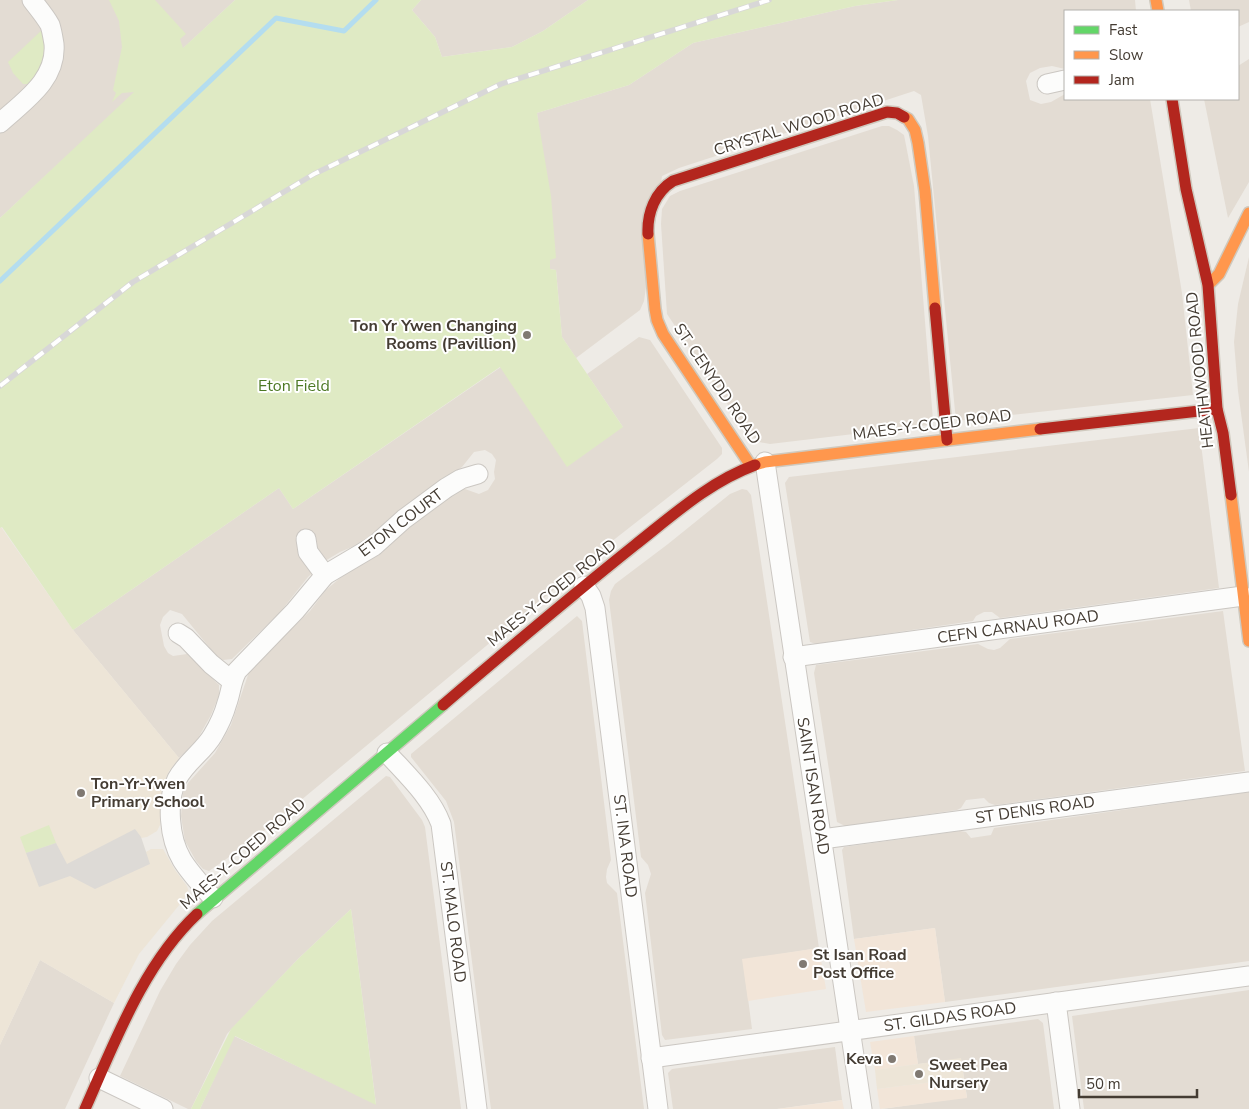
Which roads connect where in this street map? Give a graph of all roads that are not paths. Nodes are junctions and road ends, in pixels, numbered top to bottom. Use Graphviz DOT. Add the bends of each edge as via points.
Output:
graph roads {
  1 [pos="32,0"];
  2 [pos="1172,100"];
  3 [pos="0,123"];
  4 [pos="1249,213"];
  5 [pos="1208,285"];
  6 [pos="657,320"];
  7 [pos="1218,409"];
  8 [pos="947,440"];
  9 [pos="758,464"];
  10 [pos="478,474"];
  11 [pos="306,539"];
  12 [pos="326,575"];
  13 [pos="584,586"];
  14 [pos="1243,596"];
  15 [pos="178,633"];
  16 [pos="1249,640"];
  17 [pos="793,657"];
  18 [pos="232,681"];
  19 [pos="387,753"];
  20 [pos="1249,782"];
  21 [pos="822,839"];
  22 [pos="214,898"];
  23 [pos="1249,976"];
  24 [pos="1056,1002"];
  25 [pos="851,1030"];
  26 [pos="652,1058"];
  27 [pos="99,1078"];
  28 [pos="85,1109"];
  29 [pos="163,1109"];
  30 [pos="476,1109"];
  31 [pos="658,1109"];
  32 [pos="862,1109"];
  33 [pos="1070,1109"];
  1 -- 3 [label="street" via="52,30 52,66 43,82"];
  2 -- 5 [label="street, HEATHWOOD ROAD" via="1186,189"];
  4 -- 5 [label="street" via="1219,274"];
  5 -- 7 [label="street, HEATHWOOD ROAD"];
  6 -- 8 [label="street, CRYSTAL WOOD ROAD" via="648,229 653,203 665,186 714,167 887,112 903,115 915,130 925,191"];
  6 -- 9 [label="street, ST. CENYDD ROAD" via="663,334"];
  7 -- 8 [label="street, MAES-Y-COED ROAD"];
  7 -- 14 [label="street, HEATHWOOD ROAD"];
  8 -- 9 [label="street, MAES-Y-COED ROAD"];
  9 -- 13 [label="street, MAES-Y-COED ROAD" via="733,473 701,493"];
  9 -- 17 [label="street, SAINT ISAN ROAD"];
  10 -- 12 [label="street, ETON COURT" via="460,479 446,488 382,540"];
  11 -- 12 [label="street" via="308,552"];
  12 -- 18 [label="street, ETON COURT" via="295,612 245,661"];
  13 -- 19 [label="street, MAES-Y-COED ROAD"];
  13 -- 26 [label="street, ST. INA ROAD" via="592,596 595,608"];
  14 -- 16 [label="street, HEATHWOOD ROAD"];
  14 -- 17 [label="street, CEFN CARNAU ROAD"];
  15 -- 18 [label="street"];
  17 -- 21 [label="street, SAINT ISAN ROAD"];
  18 -- 22 [label="street, ETON COURT" via="228,703 214,734 181,773 172,794 171,823 176,847 182,860"];
  19 -- 22 [label="street, MAES-Y-COED ROAD"];
  19 -- 30 [label="street, ST. MALO ROAD" via="437,813 441,824"];
  20 -- 21 [label="street, ST DENIS ROAD"];
  21 -- 25 [label="street, SAINT ISAN ROAD"];
  22 -- 27 [label="street, MAES-Y-COED ROAD" via="187,924 144,984"];
  23 -- 24 [label="street, ST. GILDAS ROAD"];
  24 -- 25 [label="street, ST. GILDAS ROAD"];
  24 -- 33 [label="street"];
  25 -- 26 [label="street, ST. GILDAS ROAD"];
  25 -- 32 [label="street, SAINT ISAN ROAD"];
  26 -- 31 [label="street, ST. INA ROAD"];
  27 -- 28 [label="street, MAES-Y-COED ROAD"];
  27 -- 29 [label="street"];
}
